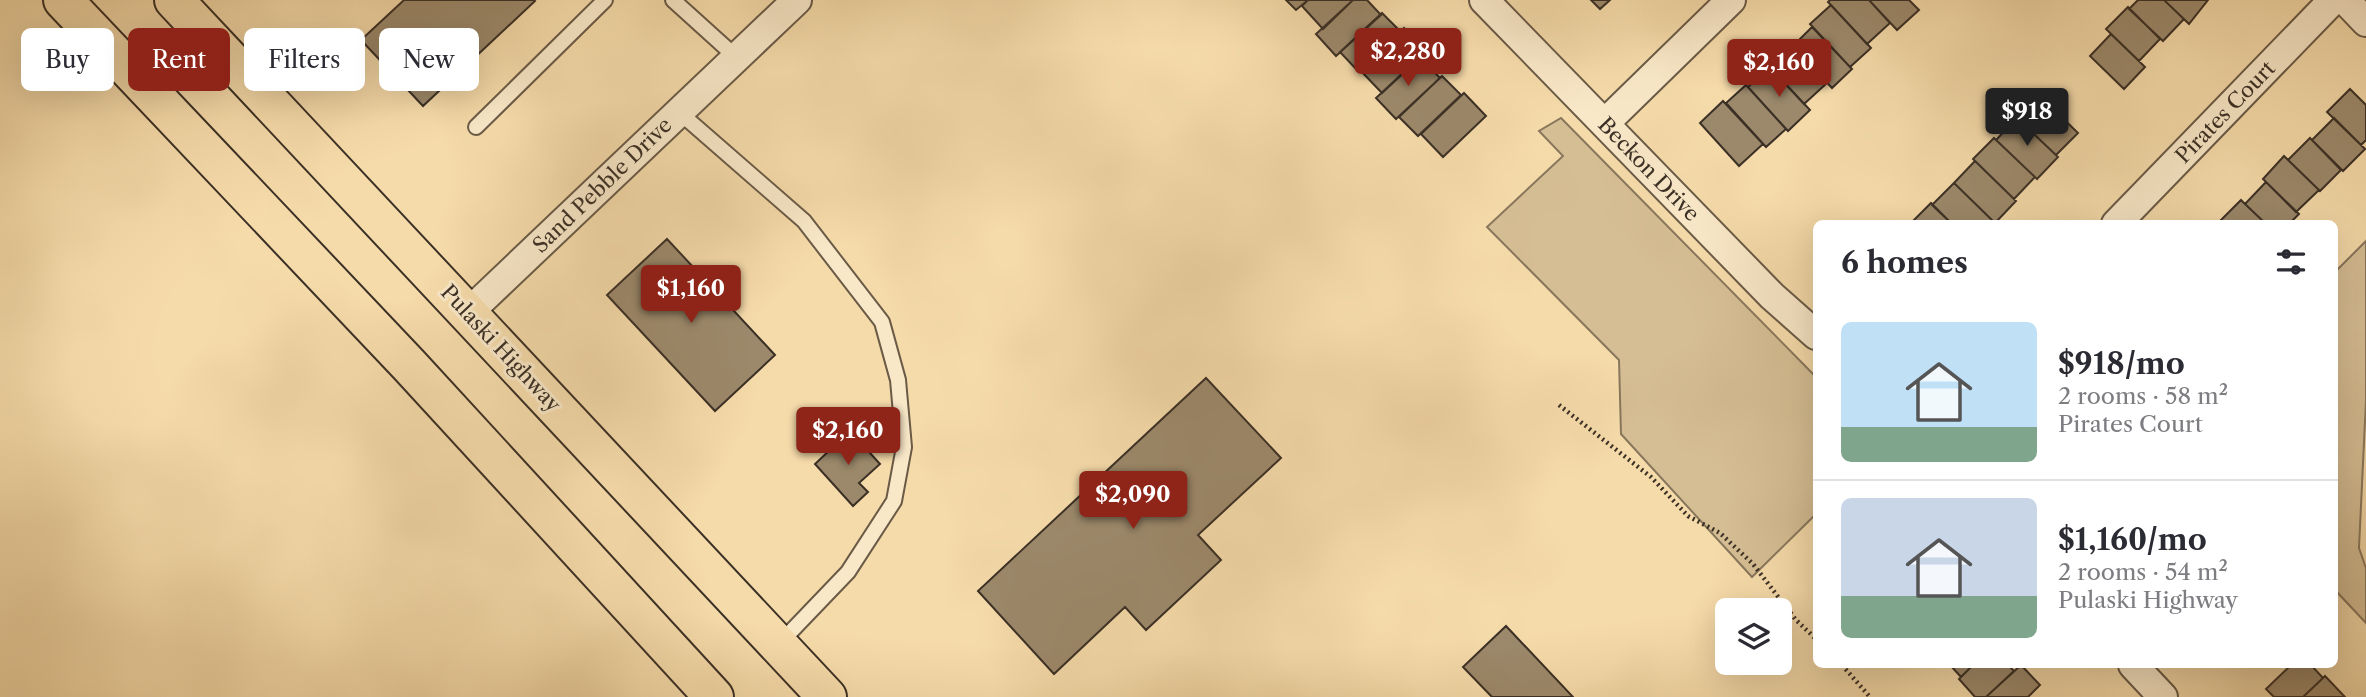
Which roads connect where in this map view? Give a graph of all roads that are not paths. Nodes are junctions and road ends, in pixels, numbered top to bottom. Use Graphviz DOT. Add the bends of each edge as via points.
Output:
graph roads {
  1 [pos="63,0"];
  2 [pos="174,0"];
  3 [pos="605,0"];
  4 [pos="674,0"];
  5 [pos="797,0"];
  6 [pos="1484,0"];
  7 [pos="1731,0"];
  8 [pos="2333,0"];
  9 [pos="2345,0"];
  10 [pos="2366,22"];
  11 [pos="736,57"];
  12 [pos="679,112"];
  13 [pos="1605,123"];
  14 [pos="476,127"];
  15 [pos="2120,220"];
  16 [pos="468,313"];
  17 [pos="1813,332"];
  18 [pos="778,645"];
  19 [pos="2136,668"];
  20 [pos="714,697"];
  21 [pos="827,697"];
  22 [pos="2163,697"];
  1 -- 20 [label="highway" via="409,365"];
  2 -- 16 [label="highway, Pulaski Highway"];
  3 -- 14 [label="lane"];
  4 -- 11 [label="lane"];
  5 -- 11 [label="street, Sand Pebble Drive"];
  6 -- 13 [label="street, Beckon Drive"];
  7 -- 13 [label="street"];
  8 -- 15 [label="street, Pirates Court"];
  9 -- 10 [label="street"];
  11 -- 12 [label="street, Sand Pebble Drive"];
  12 -- 16 [label="street, Sand Pebble Drive"];
  12 -- 18 [label="lane" via="804,221 882,322 898,380 904,447 894,501 848,572"];
  13 -- 17 [label="street, Beckon Drive"];
  16 -- 18 [label="highway, Pulaski Highway"];
  18 -- 21 [label="highway, Pulaski Highway"];
  19 -- 22 [label="street"];
}
